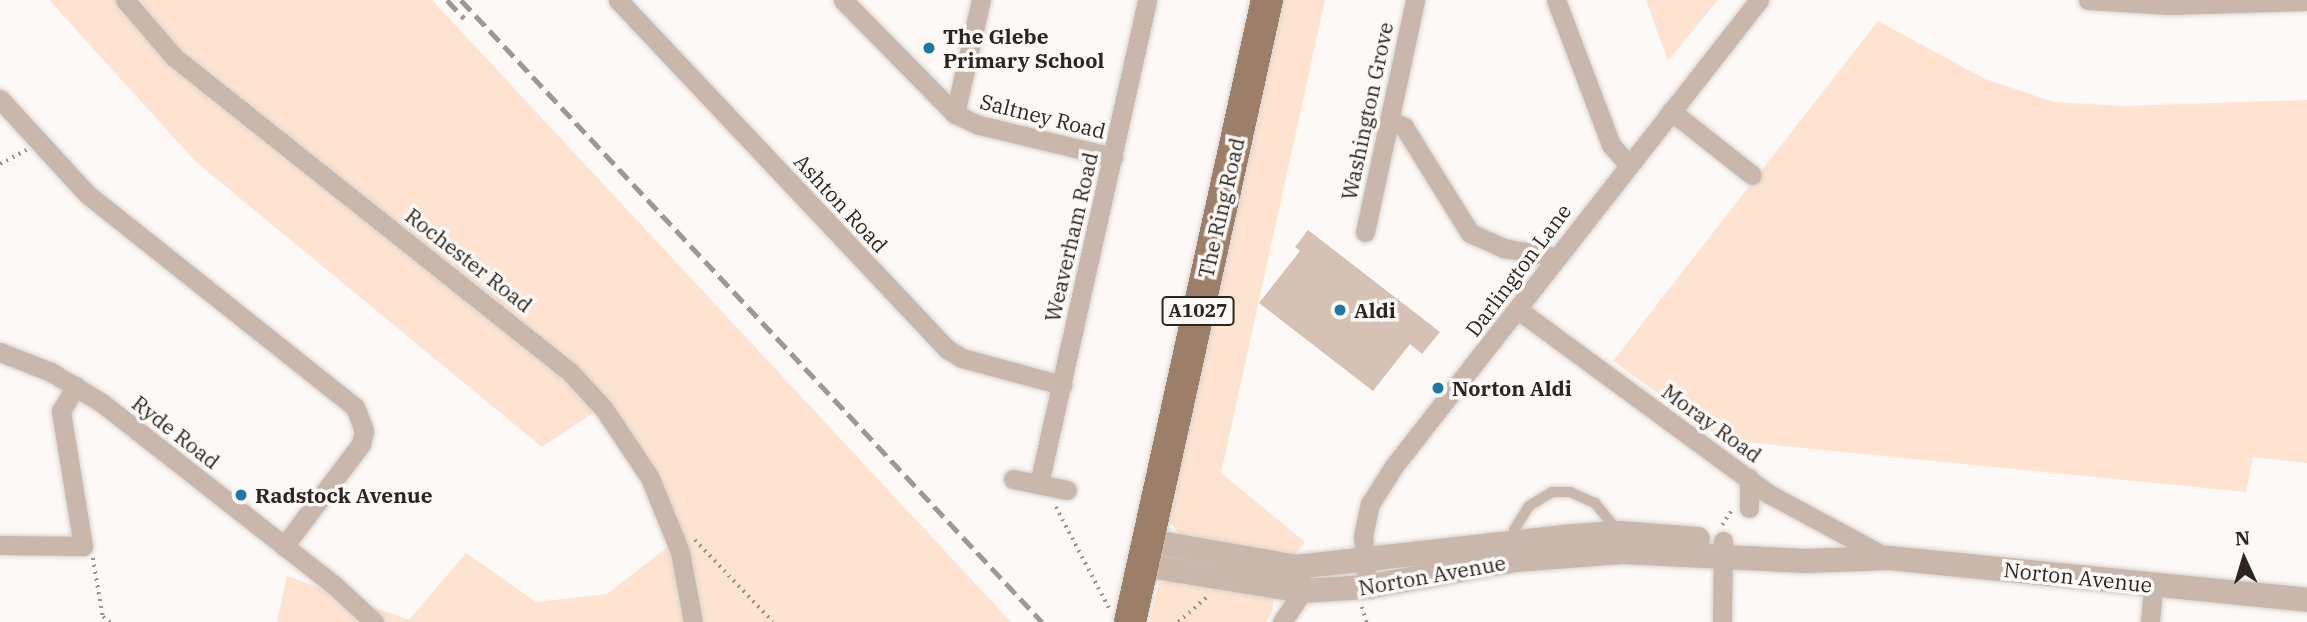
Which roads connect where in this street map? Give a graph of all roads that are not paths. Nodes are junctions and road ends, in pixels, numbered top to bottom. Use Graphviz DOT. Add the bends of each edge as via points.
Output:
graph roads {
  1 [pos="125,0"];
  2 [pos="618,0"];
  3 [pos="844,0"];
  4 [pos="981,0"];
  5 [pos="1147,0"];
  6 [pos="1267,0"];
  7 [pos="1415,0"];
  8 [pos="1556,0"];
  9 [pos="1759,0"];
  10 [pos="2088,0"];
  11 [pos="2306,0"];
  12 [pos="0,99"];
  13 [pos="1671,111"];
  14 [pos="955,114"];
  15 [pos="1389,120"];
  16 [pos="1113,157"];
  17 [pos="1629,164"];
  18 [pos="1752,175"];
  19 [pos="1365,232"];
  20 [pos="1556,257"];
  21 [pos="1517,309"];
  22 [pos="0,352"];
  23 [pos="1062,384"];
  24 [pos="76,386"];
  25 [pos="1749,478"];
  26 [pos="1013,479"];
  27 [pos="1042,485"];
  28 [pos="1067,490"];
  29 [pos="1741,507"];
  30 [pos="1621,543"];
  31 [pos="0,545"];
  32 [pos="284,546"];
  33 [pos="1723,548"];
  34 [pos="1514,551"];
  35 [pos="1146,553"];
  36 [pos="1889,558"];
  37 [pos="1363,562"];
  38 [pos="1296,567"];
  39 [pos="2153,585"];
  40 [pos="1367,587"];
  41 [pos="1304,591"];
  42 [pos="2307,600"];
  43 [pos="1122,619"];
  44 [pos="374,622"];
  45 [pos="693,622"];
  46 [pos="1282,622"];
  47 [pos="1722,622"];
  48 [pos="2150,622"];
  1 -- 45 [label="street, Rochester Road" via="174,57 530,337 579,381 627,441 664,507 680,552"];
  2 -- 23 [label="street, Ashton Road" via="947,349 962,358"];
  3 -- 14 [label="street, Saltney Road"];
  4 -- 14 [label="street"];
  5 -- 16 [label="street, Weaverham Road"];
  6 -- 35 [label="main road, The Ring Road / A1027"];
  7 -- 15 [label="street, Washington Grove"];
  8 -- 17 [label="street" via="1611,145"];
  9 -- 13 [label="street, Darlington Lane"];
  10 -- 11 [label="street" via="2169,5"];
  12 -- 32 [label="street" via="86,194 355,407 363,431 361,444"];
  13 -- 17 [label="street, Darlington Lane"];
  13 -- 18 [label="street"];
  14 -- 16 [label="street, Saltney Road" via="979,125"];
  15 -- 19 [label="street, Washington Grove"];
  15 -- 20 [label="street" via="1405,127 1470,233 1503,248"];
  16 -- 23 [label="street, Weaverham Road"];
  17 -- 20 [label="street, Darlington Lane"];
  20 -- 21 [label="street, Darlington Lane"];
  21 -- 25 [label="street, Moray Road"];
  21 -- 37 [label="street, Darlington Lane" via="1394,466 1370,504"];
  22 -- 24 [label="street, Ryde Road"];
  23 -- 27 [label="street, Weaverham Road"];
  24 -- 31 [label="street" via="61,411 83,546"];
  24 -- 32 [label="street, Ryde Road"];
  25 -- 29 [label="street"];
  25 -- 36 [label="street, Moray Road"];
  26 -- 27 [label="street"];
  27 -- 28 [label="street"];
  30 -- 33 [label="street, Norton Avenue"];
  30 -- 34 [label="street, Norton Avenue"];
  30 -- 34 [label="lane" via="1595,503 1570,492 1552,492 1529,506 1514,530"];
  32 -- 44 [label="street, Ryde Road"];
  33 -- 36 [label="street, Norton Avenue" via="1806,561"];
  33 -- 47 [label="street"];
  34 -- 37 [label="street, Norton Avenue"];
  34 -- 40 [label="street, Norton Avenue"];
  35 -- 38 [label="street, Norton Avenue"];
  35 -- 41 [label="street, Norton Avenue" via="1226,580"];
  35 -- 43 [label="main road, The Ring Road / A1027"];
  36 -- 39 [label="street, Norton Avenue"];
  37 -- 38 [label="street, Norton Avenue"];
  37 -- 40 [label="street, Darlington Lane"];
  38 -- 41 [label="street"];
  39 -- 42 [label="street, Norton Avenue"];
  39 -- 48 [label="street"];
  40 -- 41 [label="street, Norton Avenue"];
  41 -- 46 [label="street"];
}
